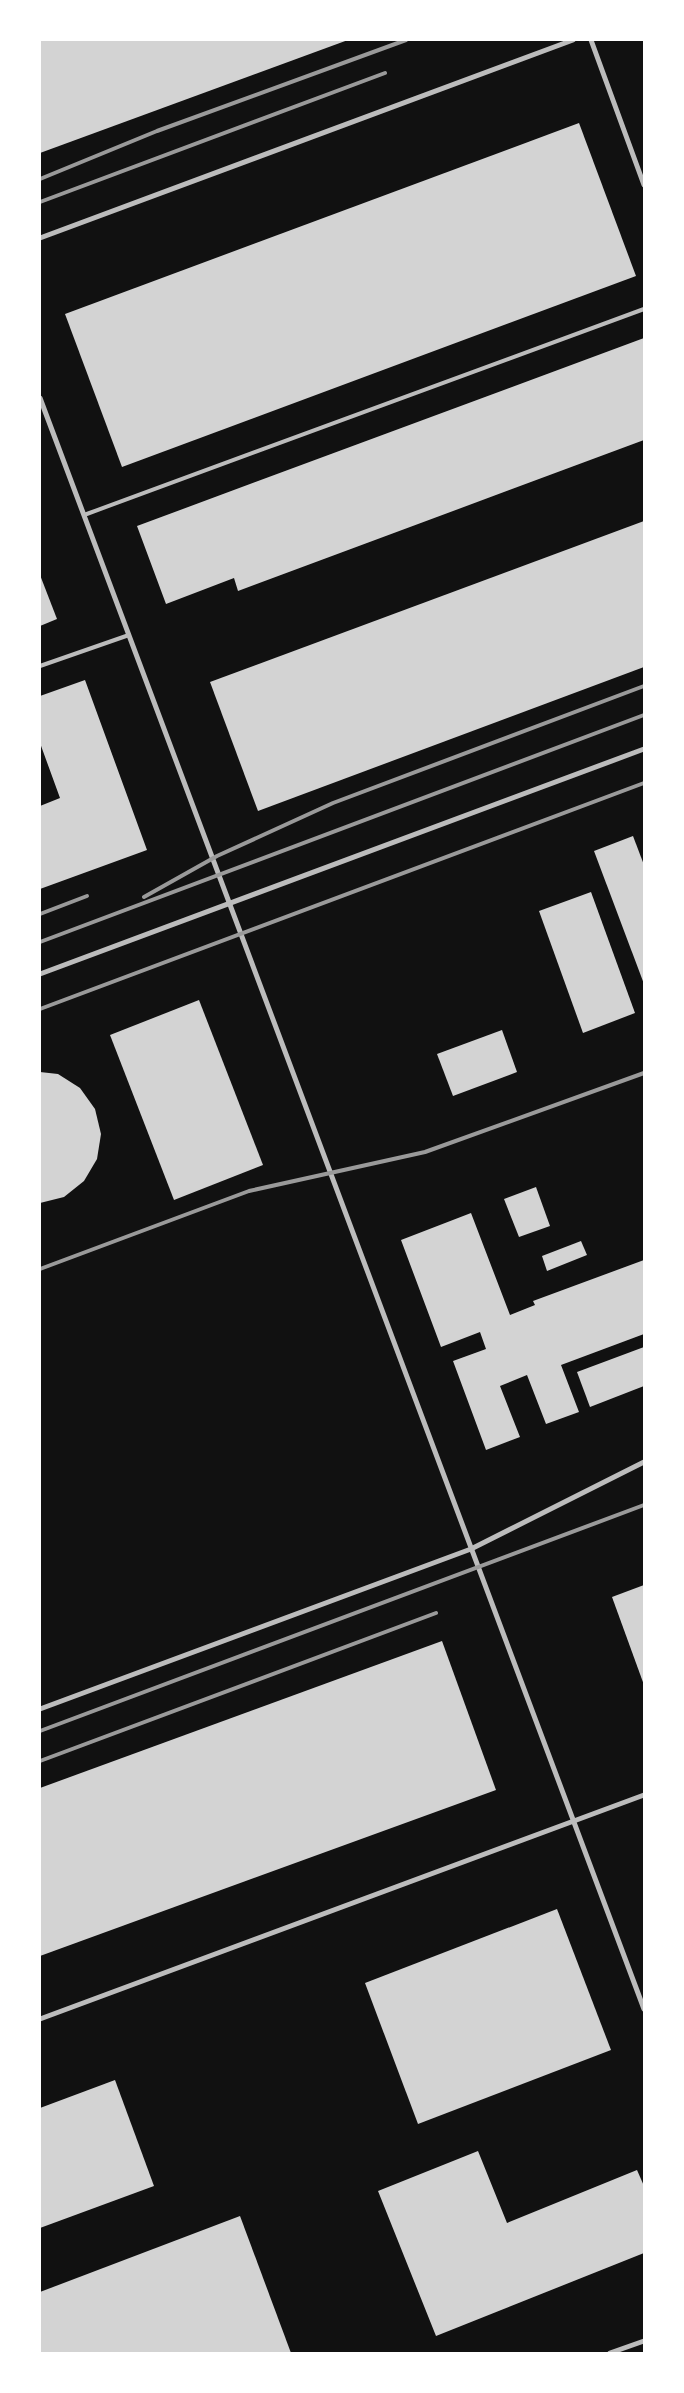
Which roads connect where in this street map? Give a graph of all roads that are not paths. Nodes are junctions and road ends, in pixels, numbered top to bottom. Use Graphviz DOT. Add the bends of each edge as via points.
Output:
graph roads {
  1 [pos="573,40"];
  2 [pos="591,40"];
  3 [pos="644,185"];
  4 [pos="40,238"];
  5 [pos="644,309"];
  6 [pos="40,398"];
  7 [pos="84,515"];
  8 [pos="129,635"];
  9 [pos="40,666"];
  10 [pos="644,749"];
  11 [pos="229,903"];
  12 [pos="40,974"];
  13 [pos="644,1462"];
  14 [pos="471,1549"];
  15 [pos="40,1709"];
  16 [pos="644,1795"];
  17 [pos="573,1821"];
  18 [pos="644,2009"];
  19 [pos="40,2019"];
  20 [pos="644,2341"];
  21 [pos="610,2353"];
  1 -- 4 [label="street"];
  2 -- 3 [label="street"];
  5 -- 7 [label="lane"];
  6 -- 7 [label="street"];
  7 -- 8 [label="street"];
  8 -- 9 [label="lane"];
  8 -- 11 [label="street"];
  10 -- 11 [label="street"];
  11 -- 12 [label="street"];
  11 -- 14 [label="street"];
  13 -- 14 [label="street"];
  14 -- 15 [label="street"];
  14 -- 17 [label="street"];
  16 -- 17 [label="street"];
  17 -- 18 [label="street"];
  17 -- 19 [label="street"];
  20 -- 21 [label="street"];
}
